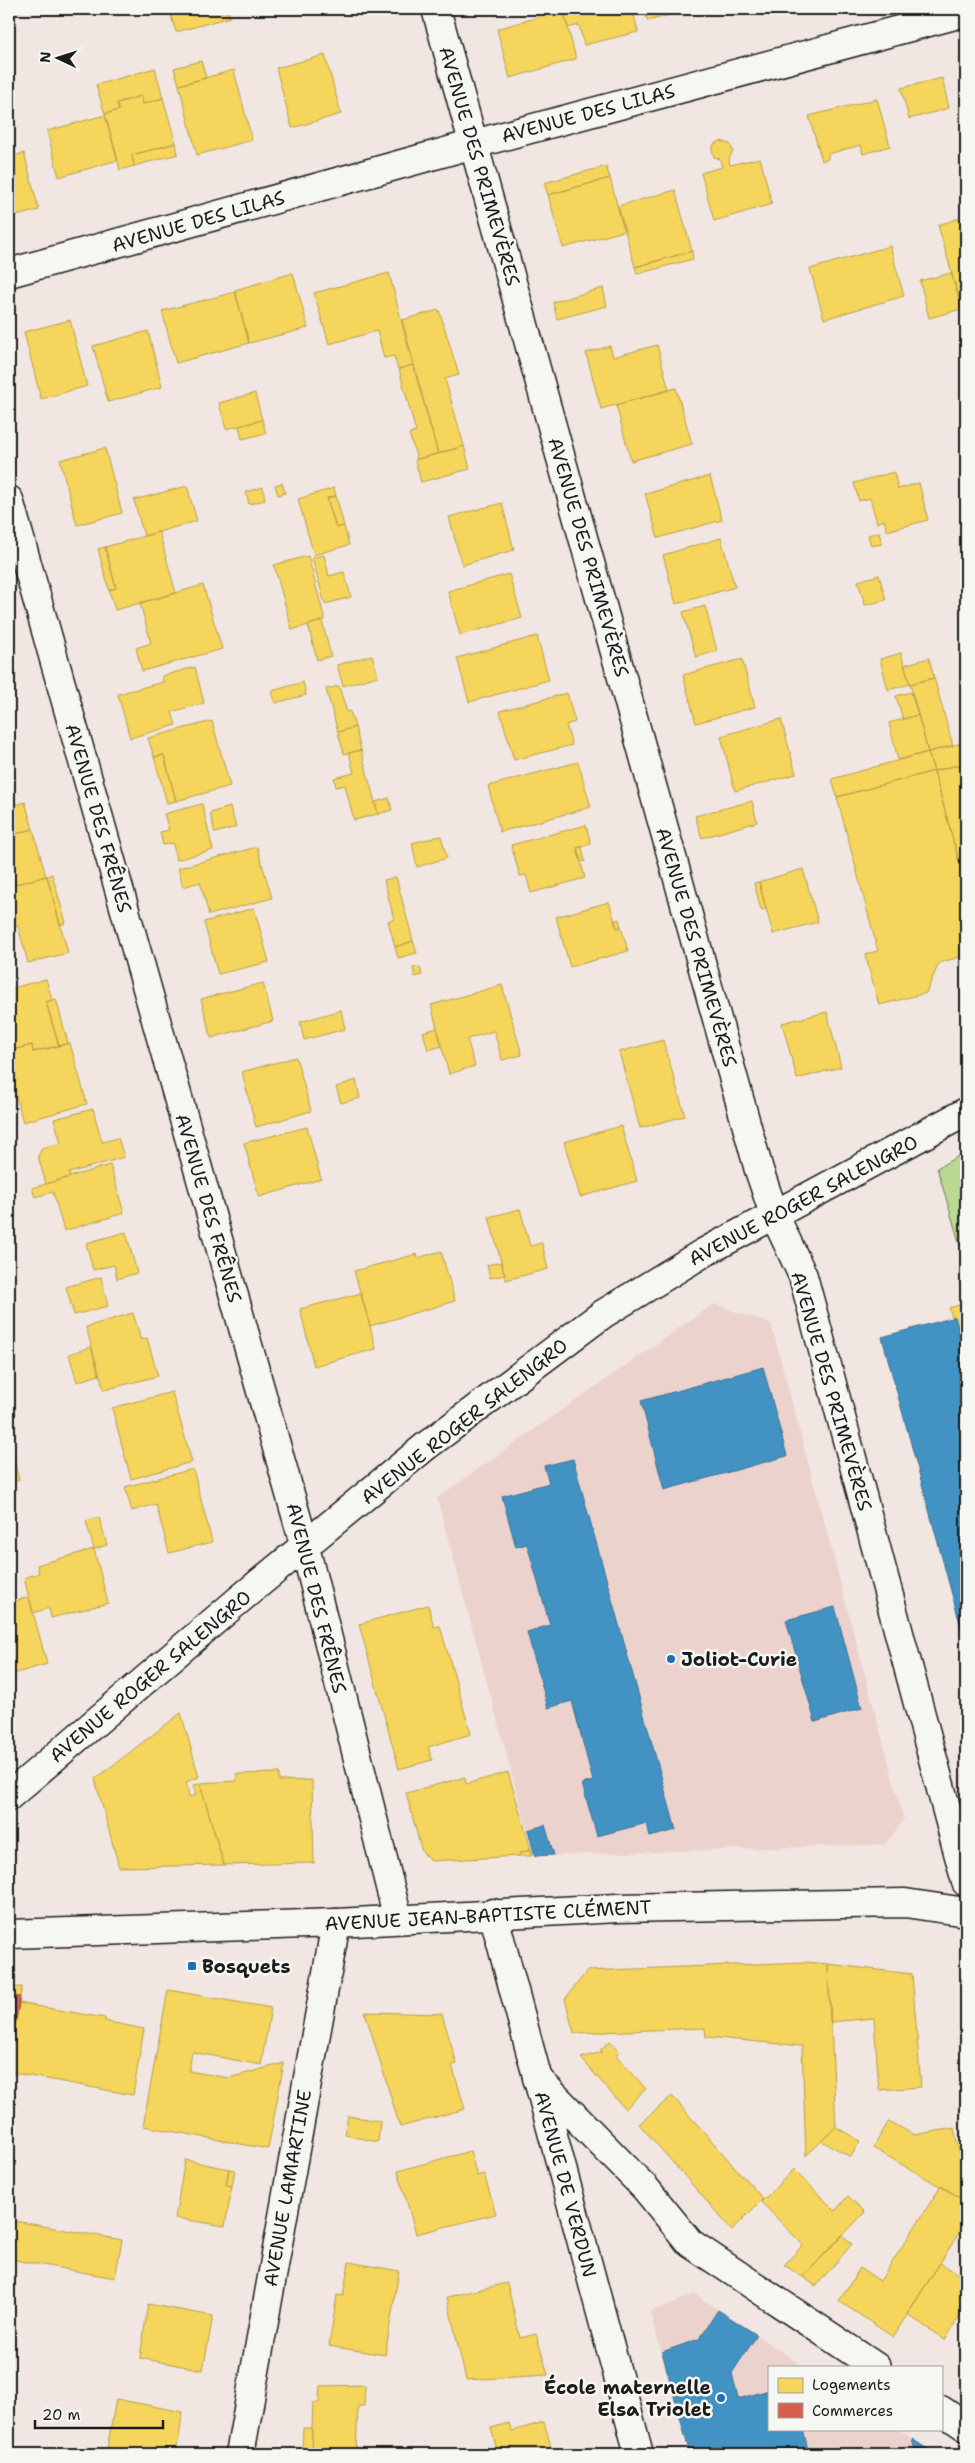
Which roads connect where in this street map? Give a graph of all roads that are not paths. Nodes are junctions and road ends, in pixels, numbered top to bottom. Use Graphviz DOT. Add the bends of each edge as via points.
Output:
graph roads {
  1 [pos="436,9"];
  2 [pos="966,12"];
  3 [pos="474,144"];
  4 [pos="9,273"];
  5 [pos="9,500"];
  6 [pos="966,1112"];
  7 [pos="774,1214"];
  8 [pos="304,1547"];
  9 [pos="9,1796"];
  10 [pos="966,1882"];
  11 [pos="966,1912"];
  12 [pos="493,1913"];
  13 [pos="398,1919"];
  14 [pos="336,1923"];
  15 [pos="9,1934"];
  16 [pos="537,2078"];
  17 [pos="874,2366"];
  18 [pos="942,2411"];
  19 [pos="966,2427"];
  20 [pos="240,2454"];
  21 [pos="640,2454"];
  1 -- 3 [label="street, AVENUE DES PRIMEVÈRES"];
  2 -- 3 [label="street, AVENUE DES LILAS"];
  3 -- 4 [label="street, AVENUE DES LILAS"];
  3 -- 7 [label="street, AVENUE DES PRIMEVÈRES" via="756,1161"];
  5 -- 8 [label="street, AVENUE DES FRÊNES"];
  6 -- 7 [label="street, AVENUE ROGER SALENGRO"];
  7 -- 8 [label="street, AVENUE ROGER SALENGRO" via="603,1314 426,1446"];
  7 -- 10 [label="street, AVENUE DES PRIMEVÈRES" via="803,1276"];
  8 -- 9 [label="street, AVENUE ROGER SALENGRO"];
  8 -- 13 [label="street, AVENUE DES FRÊNES"];
  11 -- 12 [label="street, AVENUE JEAN-BAPTISTE CLÉMENT" via="905,1903"];
  12 -- 13 [label="street, AVENUE JEAN-BAPTISTE CLÉMENT"];
  12 -- 16 [label="street, AVENUE DE VERDUN"];
  13 -- 14 [label="street, AVENUE JEAN-BAPTISTE CLÉMENT"];
  14 -- 15 [label="street, AVENUE JEAN-BAPTISTE CLÉMENT"];
  14 -- 20 [label="street, AVENUE LAMARTINE"];
  16 -- 17 [label="street" via="646,2189 690,2243"];
  16 -- 21 [label="street, AVENUE DE VERDUN"];
  18 -- 19 [label="street"];
}
